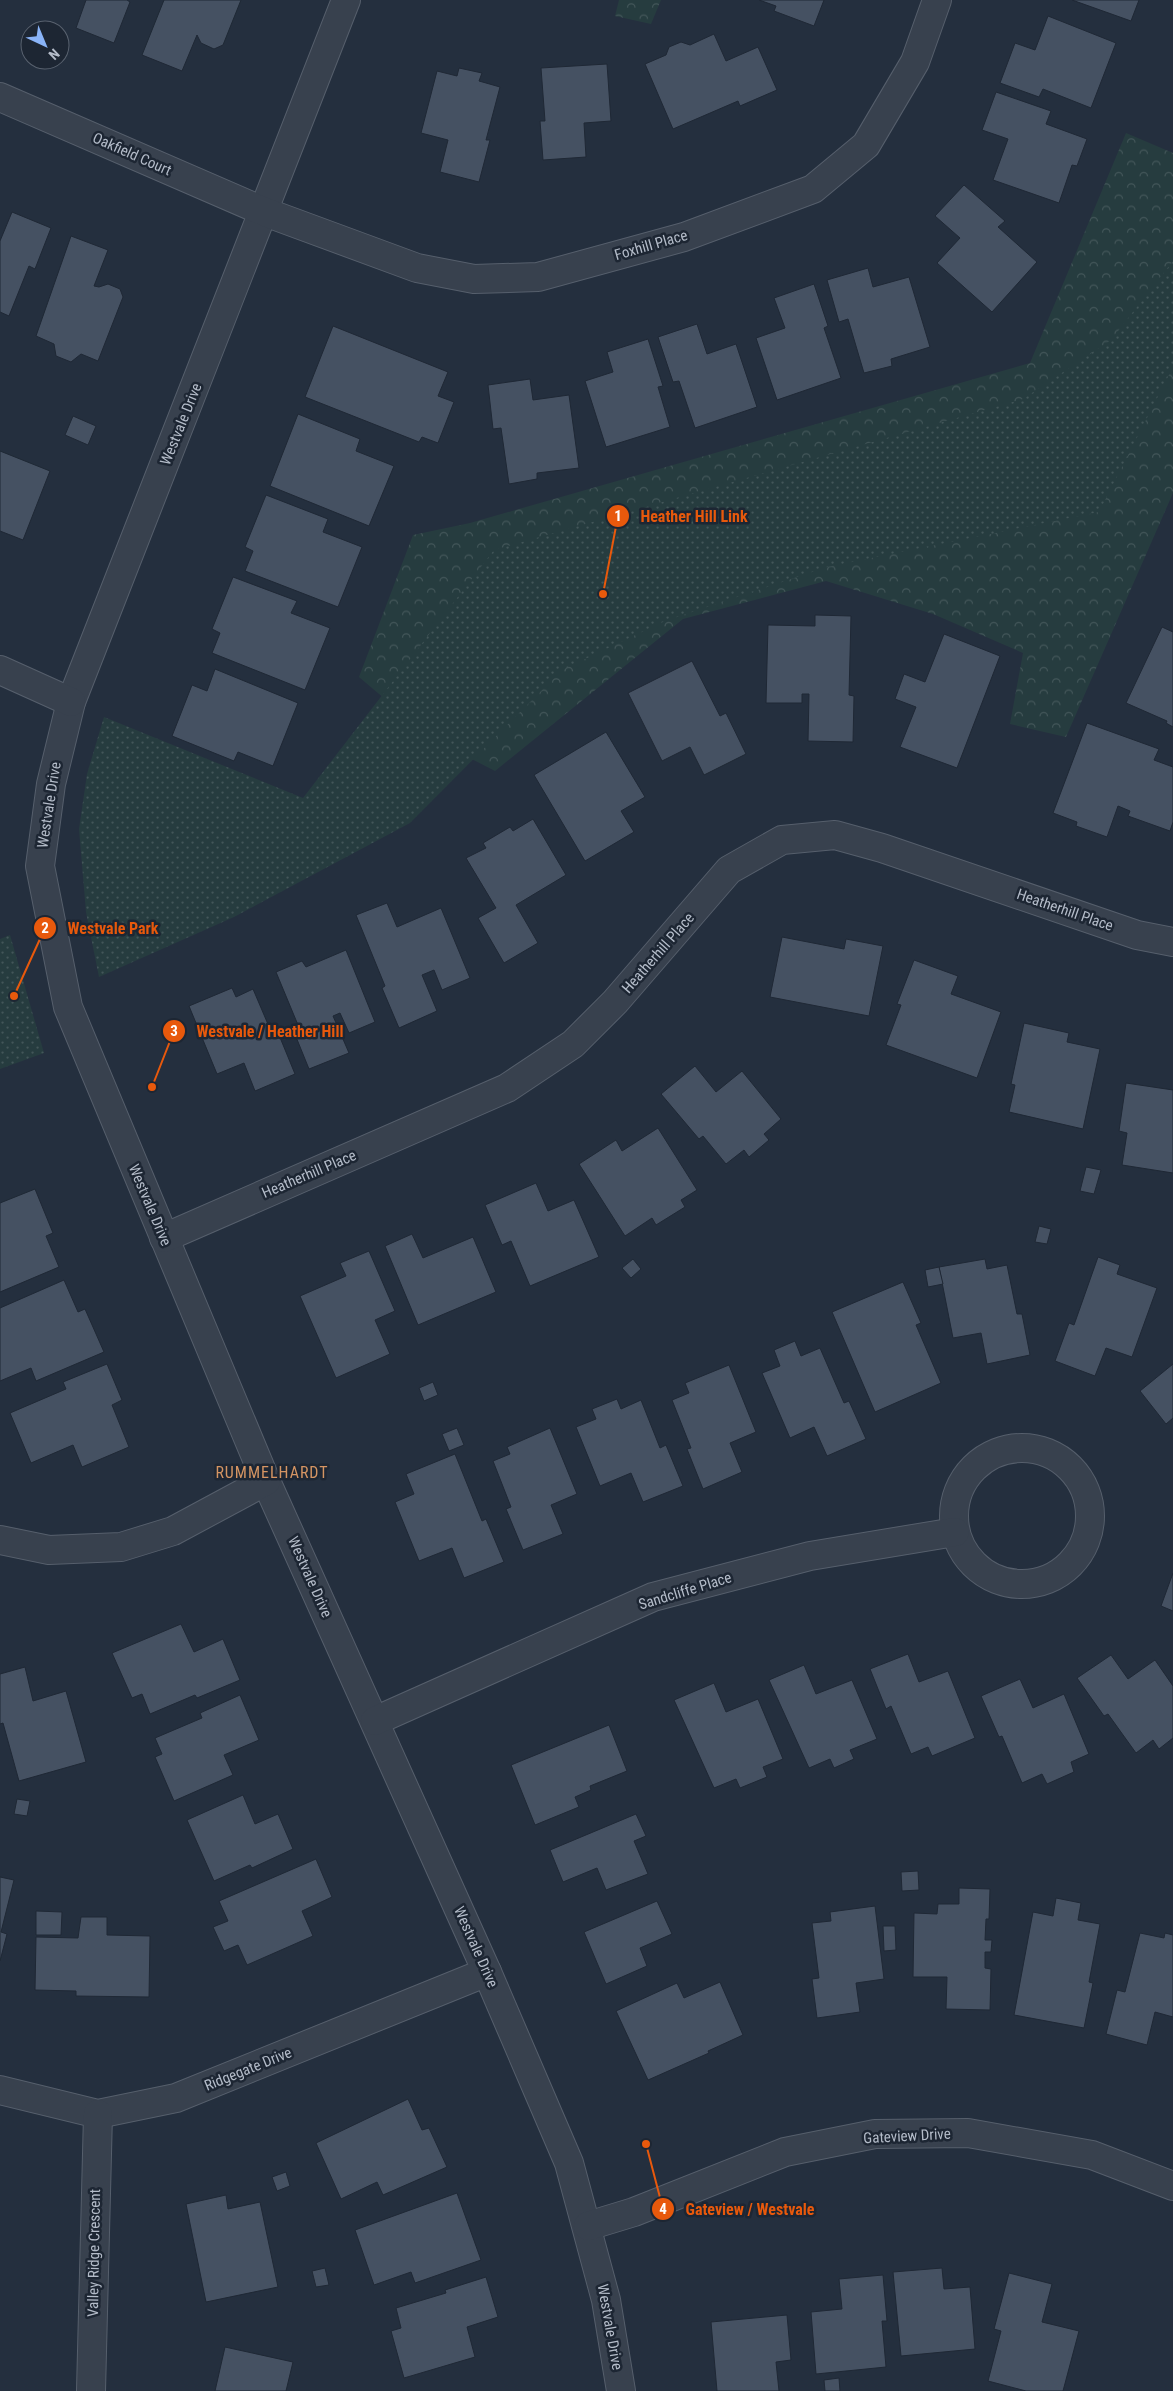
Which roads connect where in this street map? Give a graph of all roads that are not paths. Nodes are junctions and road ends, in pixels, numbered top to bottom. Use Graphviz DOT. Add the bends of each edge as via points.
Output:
graph roads {
  1 [pos="346,0"];
  2 [pos="937,0"];
  3 [pos="0,97"];
  4 [pos="265,212"];
  5 [pos="0,670"];
  6 [pos="71,702"];
  7 [pos="1173,942"];
  8 [pos="164,1238"];
  9 [pos="266,1481"];
  10 [pos="955,1532"];
  11 [pos="0,1540"];
  12 [pos="375,1721"];
  13 [pos="487,1972"];
  14 [pos="0,2090"];
  15 [pos="98,2114"];
  16 [pos="1173,2186"];
  17 [pos="588,2226"];
  18 [pos="91,2391"];
  19 [pos="621,2391"];
  1 -- 4 [label="street, Westvale Drive"];
  2 -- 4 [label="street, Foxhill Place" via="915,62 866,145 813,189 684,237 538,277 474,279 417,268"];
  3 -- 4 [label="street, Oakfield Court"];
  4 -- 6 [label="street, Westvale Drive"];
  5 -- 6 [label="street"];
  6 -- 8 [label="street, Westvale Drive" via="50,784 40,866 68,1007"];
  7 -- 8 [label="street, Heatherhill Place" via="1137,935 835,835 782,840 729,870 615,1002 573,1044 507,1088"];
  8 -- 9 [label="street, Westvale Drive"];
  9 -- 11 [label="street" via="173,1531 121,1547 49,1550"];
  9 -- 12 [label="street, Westvale Drive"];
  10 -- 10 [label="street" via="965,1554 993,1578 1015,1584 1046,1580 1075,1559 1088,1534 1087,1493 1075,1472 1046,1451 1006,1448 992,1454 965,1477 954,1507"];
  10 -- 12 [label="street, Sandcliffe Place" via="810,1556 653,1597"];
  12 -- 13 [label="street, Westvale Drive"];
  13 -- 15 [label="street, Ridgegate Drive" via="176,2098"];
  13 -- 17 [label="street, Westvale Drive" via="569,2164"];
  14 -- 15 [label="street, Ridgegate Drive"];
  15 -- 18 [label="street, Valley Ridge Crescent"];
  16 -- 17 [label="street, Gateview Drive" via="1092,2155 968,2133 875,2134 785,2152 634,2212"];
  17 -- 19 [label="street, Westvale Drive" via="606,2300"];
}
